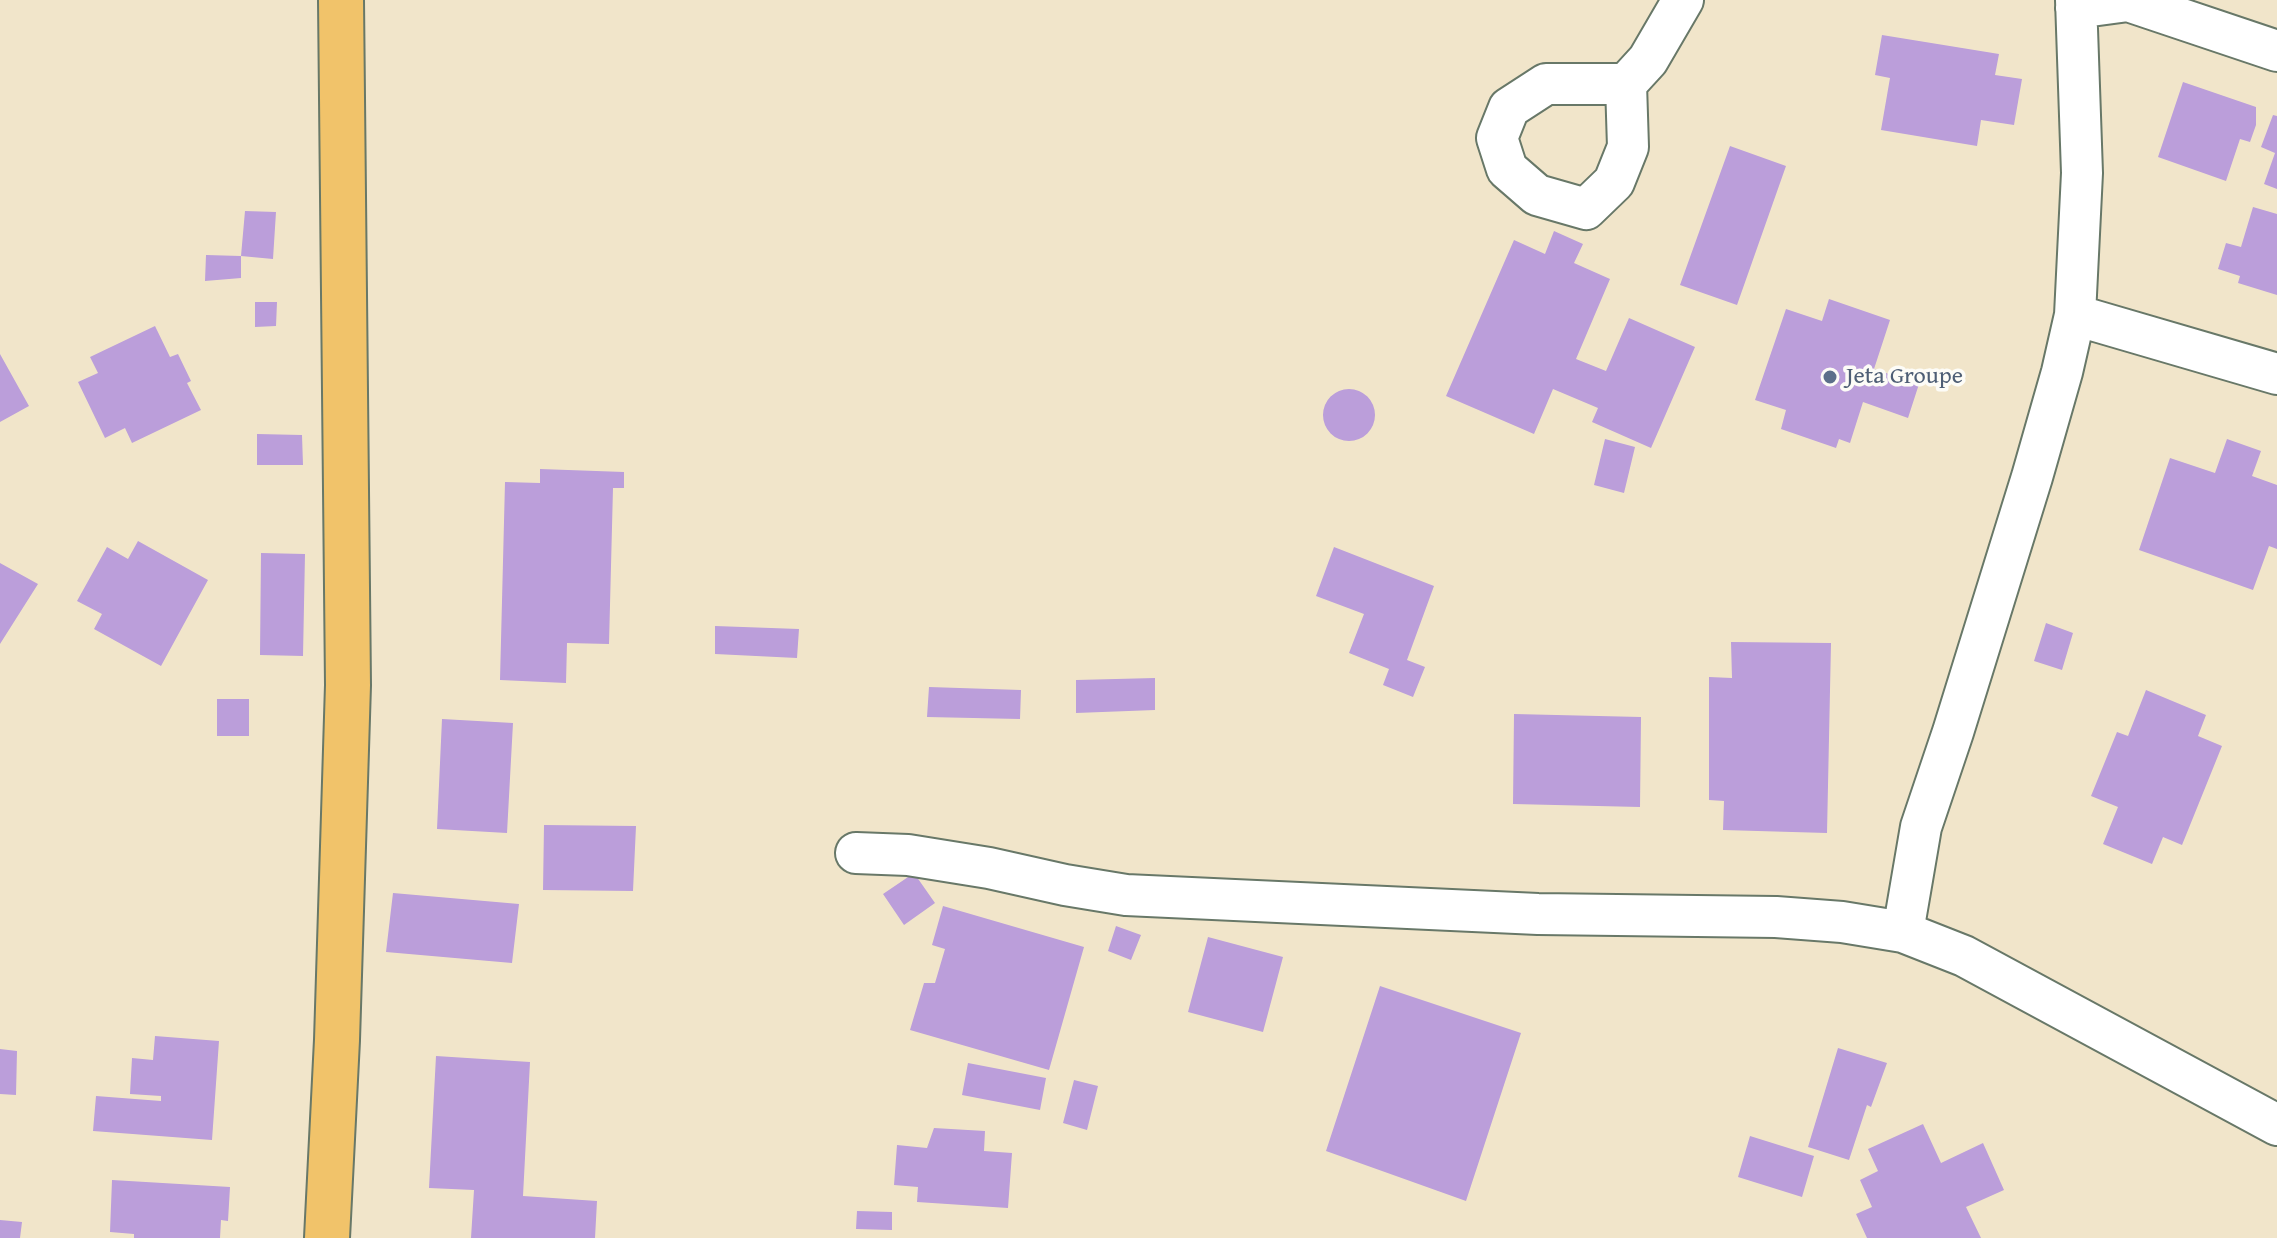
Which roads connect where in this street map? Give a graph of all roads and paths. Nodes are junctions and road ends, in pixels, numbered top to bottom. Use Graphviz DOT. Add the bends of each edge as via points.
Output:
graph roads {
  1 [pos="341,0"];
  2 [pos="1683,0"];
  3 [pos="2076,4"];
  4 [pos="2277,51"];
  5 [pos="1626,84"];
  6 [pos="2075,315"];
  7 [pos="2277,374"];
  8 [pos="856,853"];
  9 [pos="1903,932"];
  10 [pos="2277,1125"];
  11 [pos="327,1238"];
  1 -- 11 [label="main road" via="348,685"];
  2 -- 5 [label="street" via="1648,60"];
  3 -- 4 [label="street" via="2128,1"];
  3 -- 6 [label="street" via="2082,173"];
  6 -- 7 [label="street"];
  6 -- 9 [label="street" via="2032,477 1921,827"];
  8 -- 9 [label="street" via="908,855 1126,895 1538,914 1776,917"];
  9 -- 10 [label="street" via="1964,956"];
}
